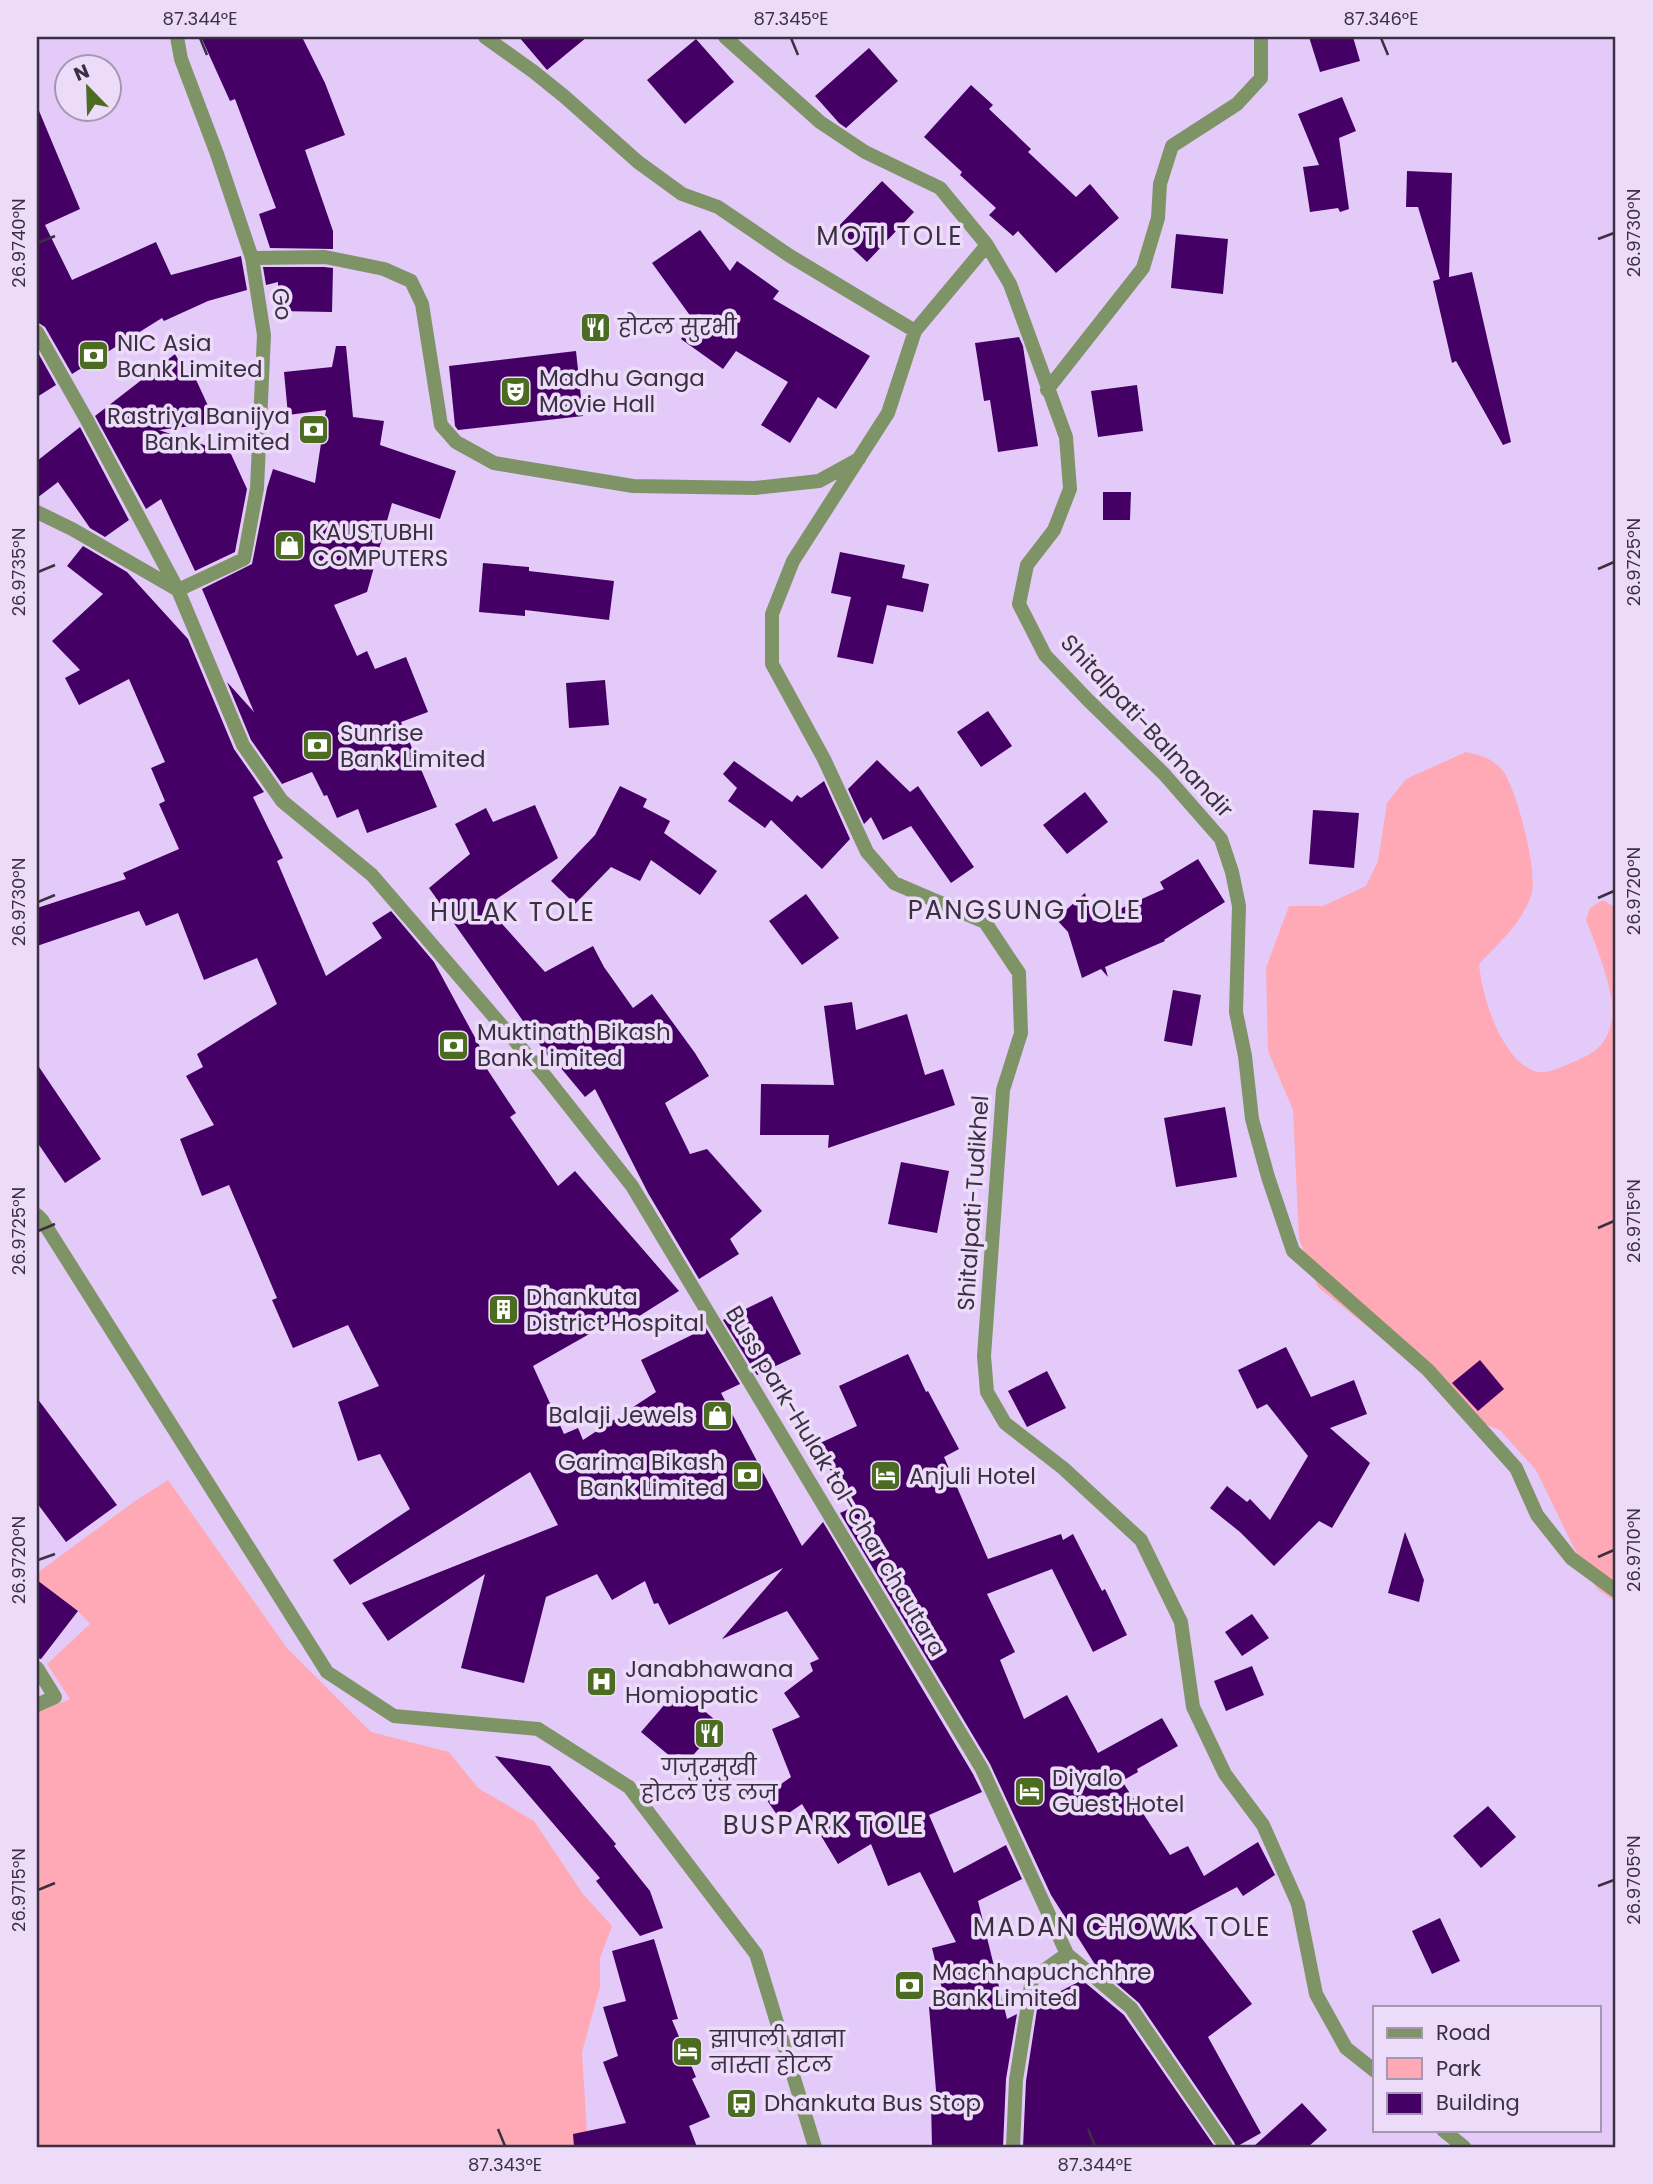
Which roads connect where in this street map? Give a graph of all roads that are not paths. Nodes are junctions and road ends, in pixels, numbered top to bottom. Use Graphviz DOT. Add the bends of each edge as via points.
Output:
graph roads {
  1 [pos="177,37"];
  2 [pos="485,37"];
  3 [pos="725,37"];
  4 [pos="1261,37"];
  5 [pos="987,245"];
  6 [pos="252,258"];
  7 [pos="915,331"];
  8 [pos="37,332"];
  9 [pos="1047,390"];
  10 [pos="860,458"];
  11 [pos="37,512"];
  12 [pos="178,590"];
  13 [pos="37,1215"];
  14 [pos="1616,1591"];
  15 [pos="37,1668"];
  16 [pos="37,1705"];
  17 [pos="1067,1954"];
  18 [pos="1373,2069"];
  19 [pos="1445,2132"];
  20 [pos="815,2147"];
  21 [pos="1013,2147"];
  22 [pos="1226,2147"];
  23 [pos="1464,2147"];
  1 -- 6 [label="street, Go"];
  2 -- 7 [label="street" via="682,194 718,207"];
  3 -- 5 [label="street, Shitalpati-Balmandir" via="820,122 865,152 940,188"];
  4 -- 9 [label="street" via="1261,78 1237,104 1172,146 1143,268"];
  5 -- 7 [label="street"];
  5 -- 9 [label="street, Shitalpati-Balmandir" via="1010,284"];
  6 -- 10 [label="street" via="325,257 384,269 411,281 422,304 441,425 456,442 494,463 633,486 755,488 819,481"];
  6 -- 12 [label="street, Go" via="264,335 257,488 244,559"];
  7 -- 10 [label="street, Shitalpati-Tudikhel" via="888,413"];
  8 -- 12 [label="street, Buss park-Hulak tol-Char chautara"];
  9 -- 14 [label="street, Shitalpati-Balmandir" via="1066,437 1070,489 1054,530 1027,565 1020,604 1045,655 1164,774 1221,839 1239,906 1236,1012 1252,1119 1293,1251 1428,1370 1516,1468 1537,1515 1571,1558"];
  10 -- 18 [label="street, Shitalpati-Tudikhel" via="793,561 772,614 772,664 824,759 867,852 894,883 985,922 1019,973 1021,1033 1003,1090 984,1356 986,1392 1005,1423 1063,1468 1141,1540 1181,1622 1193,1707 1225,1774 1263,1825 1298,1904 1316,1994 1346,2048"];
  11 -- 12 [label="street"];
  12 -- 17 [label="street, Buss park-Hulak tol-Char chautara" via="243,745 282,801 372,875 546,1077 632,1186 982,1769"];
  13 -- 20 [label="street" via="327,1672 394,1716 538,1729 629,1787 756,1954"];
  15 -- 16 [label="street" via="55,1697"];
  17 -- 21 [label="street" via="1032,1979 1016,2080"];
  17 -- 22 [label="street" via="1131,2008"];
  19 -- 23 [label="street"];
}
